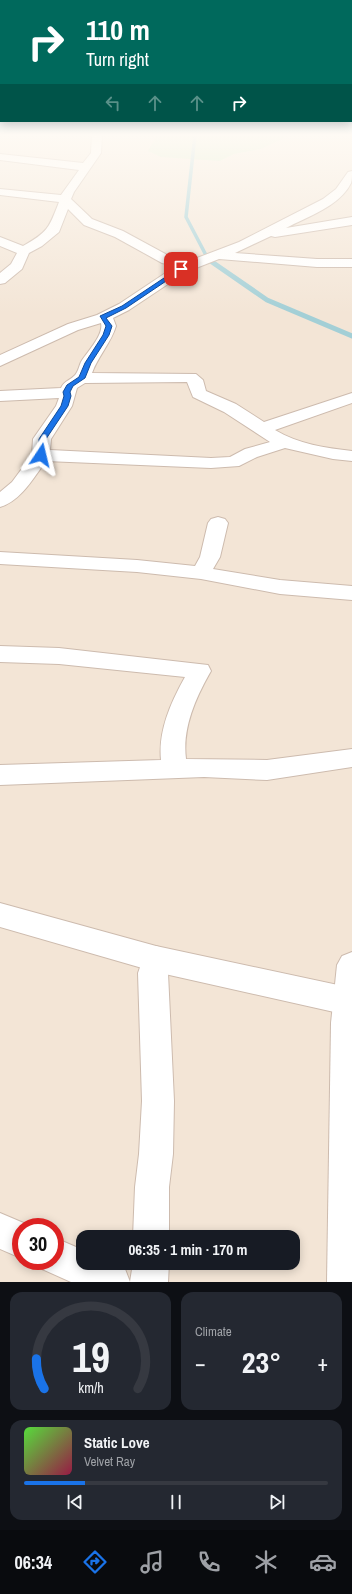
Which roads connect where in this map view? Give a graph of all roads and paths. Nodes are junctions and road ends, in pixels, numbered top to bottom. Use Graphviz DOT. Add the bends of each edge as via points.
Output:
graph roads {
  1 [pos="26,195"];
  2 [pos="68,195"];
  3 [pos="333,196"];
  4 [pos="65,199"];
  5 [pos="347,208"];
  6 [pos="352,221"];
  7 [pos="262,234"];
  8 [pos="0,241"];
  9 [pos="24,251"];
  10 [pos="216,255"];
  11 [pos="278,260"];
  12 [pos="352,263"];
  13 [pos="0,264"];
  14 [pos="16,266"];
  15 [pos="192,266"];
  16 [pos="352,275"];
  17 [pos="0,280"];
  18 [pos="102,318"];
  19 [pos="0,361"];
  20 [pos="82,378"];
  21 [pos="67,392"];
  22 [pos="0,396"];
  23 [pos="352,398"];
  24 [pos="261,429"];
  25 [pos="284,443"];
  26 [pos="41,455"];
  27 [pos="352,456"];
  28 [pos="0,501"];
  29 [pos="218,523"];
  30 [pos="0,558"];
  31 [pos="201,573"];
  32 [pos="352,593"];
  33 [pos="0,654"];
  34 [pos="352,758"];
  35 [pos="175,769"];
  36 [pos="0,775"];
  37 [pos="0,915"];
  38 [pos="156,959"];
  39 [pos="352,965"];
  40 [pos="350,1002"];
  41 [pos="151,1230"];
  42 [pos="0,1231"];
  43 [pos="12,1236"];
  44 [pos="64,1260"];
  45 [pos="150,1270"];
  46 [pos="112,1282"];
  47 [pos="149,1282"];
  48 [pos="346,1282"];
  1 -- 4 [label="street"];
  2 -- 4 [label="street"];
  3 -- 5 [label="street"];
  3 -- 7 [label="street"];
  4 -- 9 [label="street" via="55,229"];
  4 -- 15 [label="street" via="88,222 119,234 167,260"];
  6 -- 7 [label="street"];
  7 -- 10 [label="street" via="244,245"];
  8 -- 9 [label="street"];
  9 -- 14 [label="street"];
  10 -- 11 [label="street"];
  10 -- 15 [label="street"];
  11 -- 12 [label="street"];
  11 -- 16 [label="street"];
  13 -- 14 [label="street"];
  14 -- 17 [label="street"];
  15 -- 18 [label="street" via="181,269 124,307"];
  18 -- 19 [label="street" via="73,328"];
  18 -- 20 [label="street" via="107,320 109,326 106,335 88,363"];
  20 -- 21 [label="street" via="70,385"];
  20 -- 24 [label="street" via="190,378 195,380 199,394 230,408"];
  21 -- 22 [label="street"];
  21 -- 26 [label="street" via="64,406 42,439"];
  23 -- 24 [label="street"];
  24 -- 25 [label="street"];
  25 -- 26 [label="street" via="251,453 234,462"];
  25 -- 27 [label="street"];
  26 -- 28 [label="street" via="18,486"];
  29 -- 31 [label="street" via="210,557"];
  30 -- 31 [label="street"];
  31 -- 32 [label="street" via="280,587"];
  33 -- 35 [label="street" via="59,656 200,671 182,710 174,741"];
  34 -- 35 [label="street" via="267,770"];
  35 -- 36 [label="street"];
  37 -- 38 [label="street"];
  38 -- 40 [label="street"];
  38 -- 41 [label="street" via="153,973 158,1101"];
  39 -- 40 [label="street"];
  40 -- 48 [label="street" via="346,1047"];
  42 -- 43 [label="street"];
  44 -- 46 [label="street"];
  45 -- 47 [label="street"];
}
